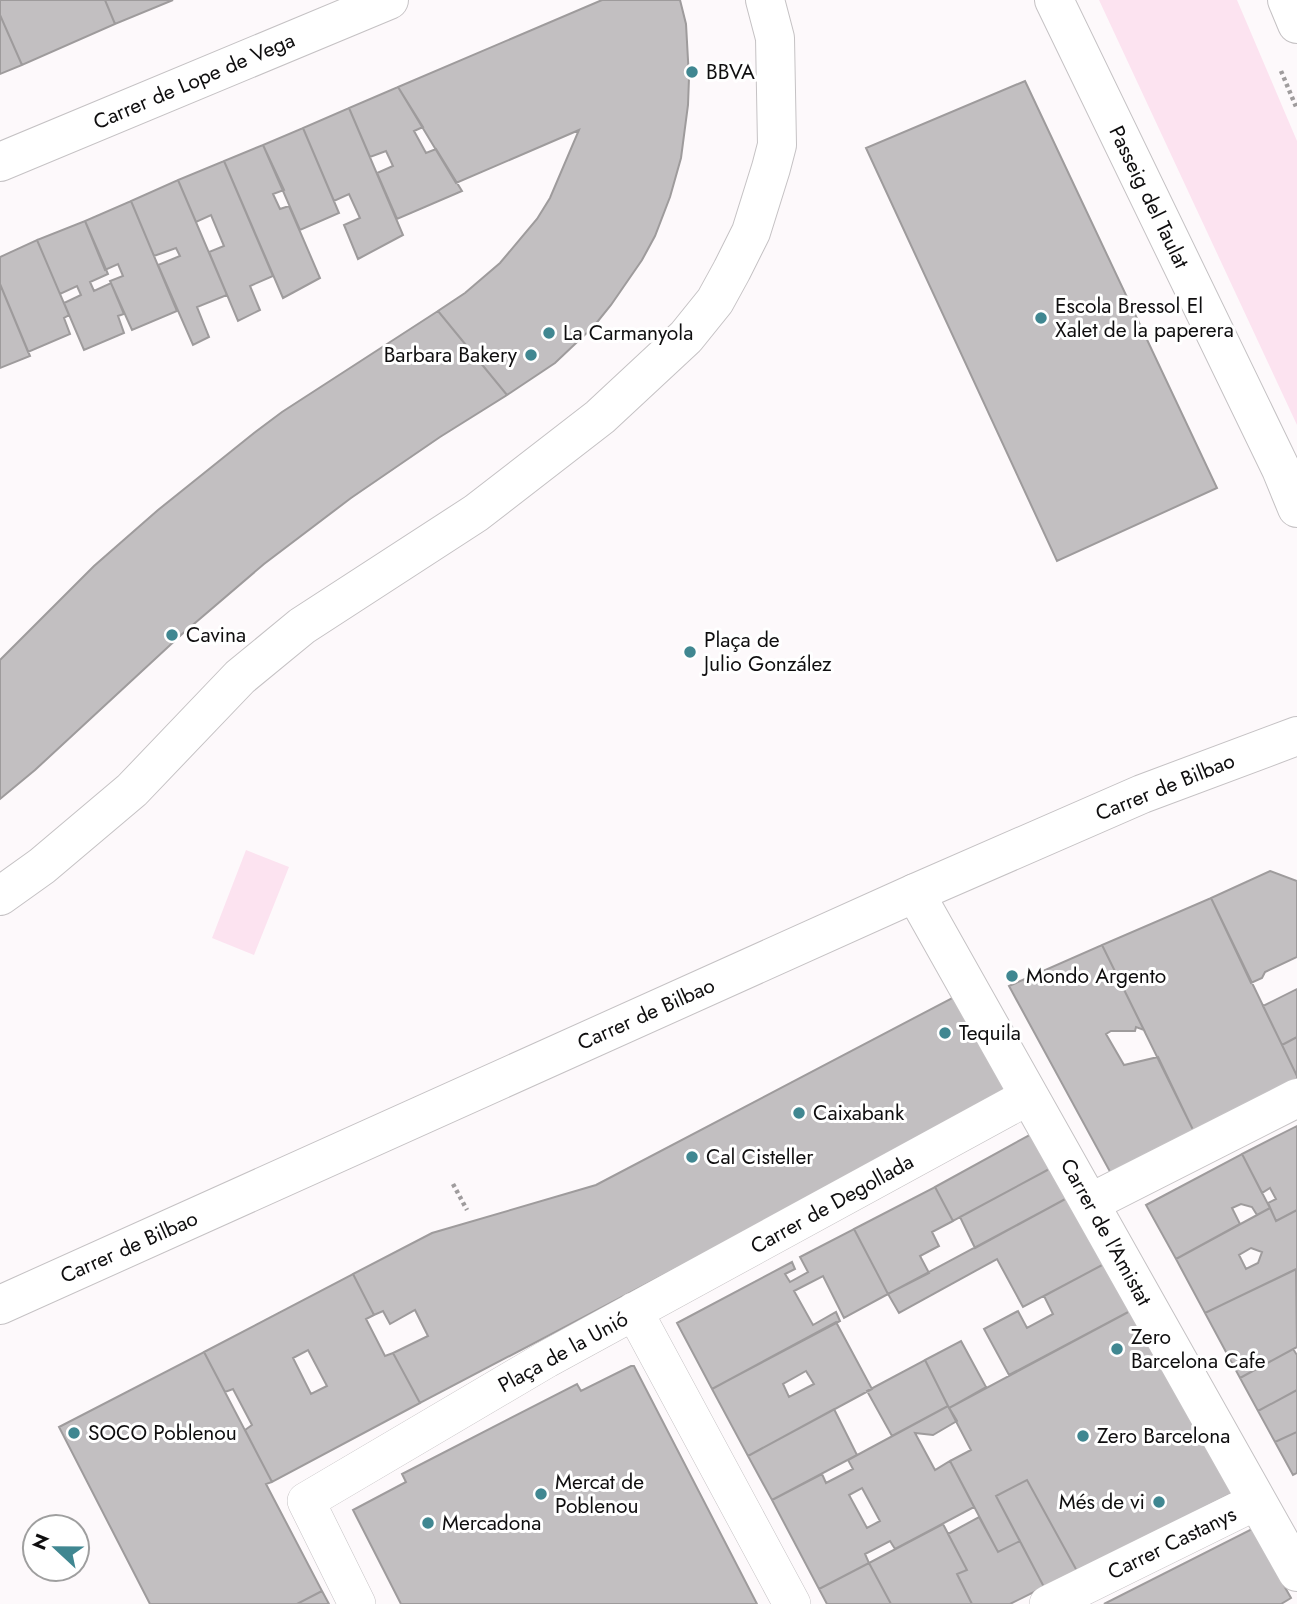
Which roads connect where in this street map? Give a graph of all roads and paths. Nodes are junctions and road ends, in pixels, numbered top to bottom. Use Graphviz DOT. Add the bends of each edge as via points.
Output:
graph roads {
  1 [pos="389,0"];
  2 [pos="765,0"];
  3 [pos="1054,0"];
  4 [pos="1287,0"];
  5 [pos="1297,24"];
  6 [pos="0,162"];
  7 [pos="1297,508"];
  8 [pos="1297,736"];
  9 [pos="915,893"];
  10 [pos="0,896"];
  11 [pos="1029,1096"];
  12 [pos="1297,1098"];
  13 [pos="453,1184"];
  14 [pos="1090,1203"];
  15 [pos="467,1210"];
  16 [pos="0,1305"];
  17 [pos="634,1311"];
  18 [pos="1257,1501"];
  19 [pos="1297,1572"];
  20 [pos="357,1604"];
  21 [pos="792,1604"];
  22 [pos="1048,1604"];
  1 -- 6 [label="street, Carrer de Lope de Vega"];
  2 -- 10 [label="street" via="775,38 777,90 771,168 751,232 732,270 715,301 686,337 600,416 476,513 302,626 240,677 132,789"];
  3 -- 7 [label="street, Passeig del Taulat"];
  4 -- 5 [label="street"];
  8 -- 9 [label="street, Carrer de Bilbao" via="1142,794"];
  9 -- 11 [label="street, Carrer de l'Amistat"];
  9 -- 16 [label="street, Carrer de Bilbao"];
  11 -- 14 [label="street, Carrer de l'Amistat"];
  11 -- 17 [label="street, Carrer de Degollada"];
  12 -- 14 [label="street"];
  13 -- 15 [label="path"];
  14 -- 18 [label="street, Carrer de l'Amistat"];
  17 -- 20 [label="street, Plaça de la Unió" via="306,1501 325,1569"];
  17 -- 21 [label="street, Plaça de la Unió"];
  18 -- 19 [label="street, Carrer de l'Amistat"];
  18 -- 22 [label="street, Carrer Castanys"];
}
